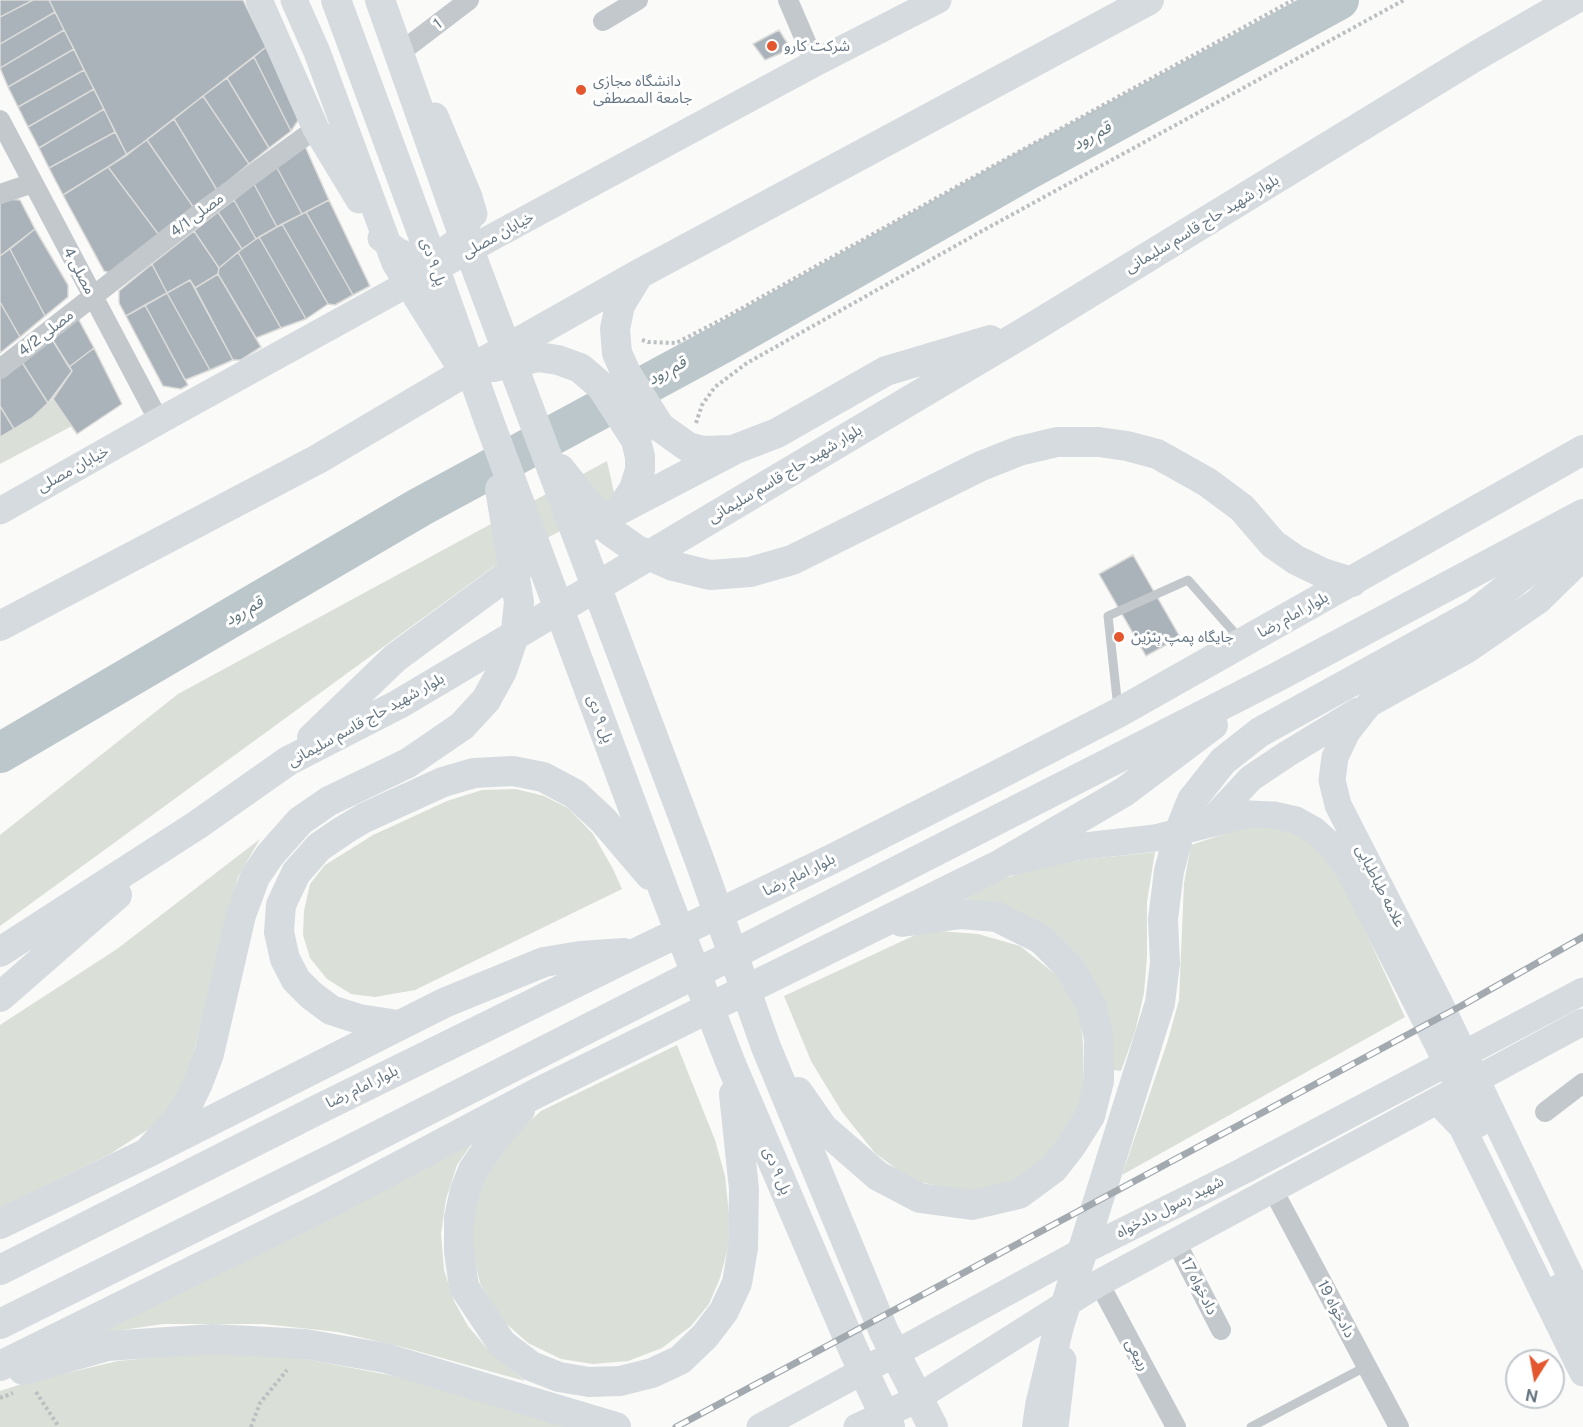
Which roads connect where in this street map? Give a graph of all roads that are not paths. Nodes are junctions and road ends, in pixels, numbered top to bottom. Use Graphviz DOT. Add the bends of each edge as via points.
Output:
graph roads {
  1 [pos="259,0"];
  2 [pos="294,0"];
  3 [pos="336,0"];
  4 [pos="380,0"];
  5 [pos="388,0"];
  6 [pos="469,0"];
  7 [pos="638,0"];
  8 [pos="788,0"];
  9 [pos="938,0"];
  10 [pos="1149,0"];
  11 [pos="1573,0"];
  12 [pos="603,21"];
  13 [pos="406,48"];
  14 [pos="815,63"];
  15 [pos="0,120"];
  16 [pos="304,137"];
  17 [pos="33,183"];
  18 [pos="0,194"];
  19 [pos="472,206"];
  20 [pos="498,234"];
  21 [pos="471,249"];
  22 [pos="639,274"];
  23 [pos="92,297"];
  24 [pos="1035,326"];
  25 [pos="0,369"];
  26 [pos="455,378"];
  27 [pos="613,379"];
  28 [pos="485,411"];
  29 [pos="159,421"];
  30 [pos="648,434"];
  31 [pos="542,446"];
  32 [pos="733,450"];
  33 [pos="1583,450"];
  34 [pos="32,492"];
  35 [pos="0,500"];
  36 [pos="621,509"];
  37 [pos="0,511"];
  38 [pos="1583,514"];
  39 [pos="1583,527"];
  40 [pos="1583,557"];
  41 [pos="1352,582"];
  42 [pos="0,626"];
  43 [pos="1244,643"];
  44 [pos="1279,676"];
  45 [pos="1369,704"];
  46 [pos="1118,713"];
  47 [pos="288,761"];
  48 [pos="1201,812"];
  49 [pos="196,825"];
  50 [pos="999,865"];
  51 [pos="664,891"];
  52 [pos="875,926"];
  53 [pos="0,952"];
  54 [pos="636,953"];
  55 [pos="1583,991"];
  56 [pos="0,997"];
  57 [pos="1583,1022"];
  58 [pos="398,1025"];
  59 [pos="766,1047"];
  60 [pos="731,1064"];
  61 [pos="1493,1071"];
  62 [pos="1583,1083"];
  63 [pos="537,1093"];
  64 [pos="1442,1099"];
  65 [pos="1504,1106"];
  66 [pos="1545,1112"];
  67 [pos="1462,1127"];
  68 [pos="147,1153"];
  69 [pos="1243,1171"];
  70 [pos="1265,1194"];
  71 [pos="0,1224"];
  72 [pos="1176,1242"];
  73 [pos="1581,1265"];
  74 [pos="0,1270"];
  75 [pos="1099,1283"];
  76 [pos="1075,1298"];
  77 [pos="1583,1302"];
  78 [pos="0,1324"];
  79 [pos="1221,1330"];
  80 [pos="1583,1333"];
  81 [pos="0,1366"];
  82 [pos="1367,1366"];
  83 [pos="1583,1373"];
  84 [pos="11,1384"];
  85 [pos="615,1427"];
  86 [pos="760,1427"];
  87 [pos="857,1427"];
  88 [pos="890,1427"];
  89 [pos="933,1427"];
  90 [pos="1037,1427"];
  91 [pos="1055,1427"];
  92 [pos="1176,1427"];
  93 [pos="1251,1427"];
  94 [pos="1399,1427"];
  1 -- 19 [label="street" via="316,129 387,244 409,256 434,255 459,238"];
  2 -- 28 [label="street" via="395,263"];
  3 -- 28 [label="main road, پل ۹ دی"];
  4 -- 31 [label="main road"];
  5 -- 13 [label="street"];
  6 -- 13 [label="street, 1"];
  7 -- 12 [label="street"];
  8 -- 14 [label="street"];
  9 -- 14 [label="street, خیابان مصلی"];
  10 -- 22 [label="main road"];
  11 -- 24 [label="main road, بلوار شهید حاج قاسم سلیمانی"];
  13 -- 19 [label="street"];
  14 -- 20 [label="street, خیابان مصلی"];
  15 -- 17 [label="street, مصلی 4"];
  16 -- 23 [label="street, مصلی 4/1"];
  17 -- 18 [label="street"];
  17 -- 23 [label="street, مصلی 4"];
  19 -- 20 [label="street" via="483,229"];
  19 -- 21 [label="street" via="475,230"];
  20 -- 21 [label="street, خیابان مصلی"];
  21 -- 29 [label="street, خیابان مصلی"];
  22 -- 26 [label="main road"];
  22 -- 27 [label="main road" via="620,306"];
  23 -- 25 [label="street, مصلی 4/2"];
  23 -- 29 [label="street, مصلی 4"];
  24 -- 32 [label="main road" via="886,371 777,433"];
  24 -- 47 [label="main road, بلوار شهید حاج قاسم سلیمانی" via="399,704"];
  26 -- 27 [label="main road" via="538,357"];
  26 -- 42 [label="main road" via="318,459"];
  27 -- 30 [label="main road"];
  28 -- 51 [label="main road, پل ۹ دی"];
  28 -- 68 [label="main road" via="519,602 516,630 501,671 486,700 462,726 408,763 329,801 300,821 270,855 255,877 242,915 209,1054 198,1083 176,1122"];
  29 -- 34 [label="street, خیابان مصلی"];
  30 -- 32 [label="main road" via="703,451"];
  30 -- 36 [label="main road" via="634,489"];
  31 -- 41 [label="main road" via="610,531 637,550 710,575 750,572 792,560 1019,451 1057,442 1099,442 1157,454 1207,482 1242,508 1273,544 1296,561"];
  31 -- 59 [label="main road"];
  32 -- 36 [label="main road"];
  33 -- 41 [label="main road, بلوار امام رضا"];
  34 -- 35 [label="street"];
  34 -- 37 [label="street, خیابان مصلی"];
  36 -- 47 [label="main road" via="520,565 395,658"];
  38 -- 44 [label="main road"];
  39 -- 48 [label="main road" via="1474,614 1260,732 1223,761"];
  40 -- 45 [label="street, علامه طباطبایی" via="1538,601 1467,650"];
  41 -- 43 [label="main road, بلوار امام رضا"];
  43 -- 46 [label="main road, بلوار امام رضا"];
  43 -- 46 [label="lane" via="1188,580 1108,616"];
  44 -- 50 [label="main road" via="1124,792"];
  44 -- 78 [label="main road"];
  45 -- 48 [label="street"];
  45 -- 77 [label="street, علامه طباطبایی" via="1347,732 1335,757 1332,780 1338,805 1440,1004"];
  46 -- 54 [label="main road, بلوار امام رضا" via="854,848"];
  47 -- 49 [label="main road, بلوار شهید حاج قاسم سلیمانی"];
  48 -- 50 [label="street, علامه طباطبایی" via="1155,838 1076,847"];
  48 -- 80 [label="street, علامه طباطبایی" via="1274,815 1296,820 1333,847 1349,870"];
  48 -- 90 [label="main road" via="1180,830 1169,871 1160,1003 1059,1326"];
  49 -- 53 [label="main road, بلوار شهید حاج قاسم سلیمانی"];
  49 -- 56 [label="main road"];
  50 -- 52 [label="main road"];
  51 -- 58 [label="main road" via="603,820 575,794 543,777 513,771 474,773 443,782 364,818 319,847 296,873 281,906 279,932 285,959 296,980 311,995 331,1010"];
  51 -- 60 [label="main road, پل ۹ دی"];
  52 -- 59 [label="main road" via="961,914 998,917 1041,939 1070,968 1092,1005 1099,1038 1099,1082 1090,1116 1053,1169 1019,1194 972,1205 920,1198 878,1176 823,1128"];
  52 -- 63 [label="main road"];
  54 -- 58 [label="main road" via="544,962"];
  54 -- 74 [label="main road, بلوار امام رضا"];
  55 -- 69 [label="street, شهید رسول دادخواه"];
  57 -- 61 [label="street"];
  58 -- 68 [label="main road"];
  59 -- 89 [label="main road" via="884,1332"];
  60 -- 63 [label="main road" via="744,1189 743,1248 737,1283 724,1311 680,1360 652,1373 620,1381 589,1382 531,1366 502,1344 464,1287 459,1218 465,1190 473,1170 497,1135"];
  60 -- 88 [label="main road, پل ۹ دی"];
  61 -- 64 [label="street"];
  61 -- 65 [label="street"];
  62 -- 66 [label="street"];
  63 -- 81 [label="main road" via="330,1203"];
  64 -- 67 [label="street"];
  64 -- 70 [label="street"];
  65 -- 67 [label="street" via="1479,1107"];
  65 -- 73 [label="street"];
  67 -- 83 [label="street"];
  68 -- 71 [label="main road"];
  69 -- 70 [label="street"];
  69 -- 86 [label="street, شهید رسول دادخواه" via="1079,1253"];
  70 -- 72 [label="street"];
  70 -- 82 [label="street, دادخواه 19"];
  72 -- 75 [label="street"];
  72 -- 79 [label="street, دادخواه 17"];
  75 -- 76 [label="street"];
  75 -- 92 [label="street, ربیعی"];
  76 -- 87 [label="street" via="909,1403"];
  76 -- 91 [label="street"];
  82 -- 93 [label="lane"];
  82 -- 94 [label="street, دادخواه 19"];
  84 -- 85 [label="main road" via="107,1346 213,1339 305,1344 385,1359"];
}
